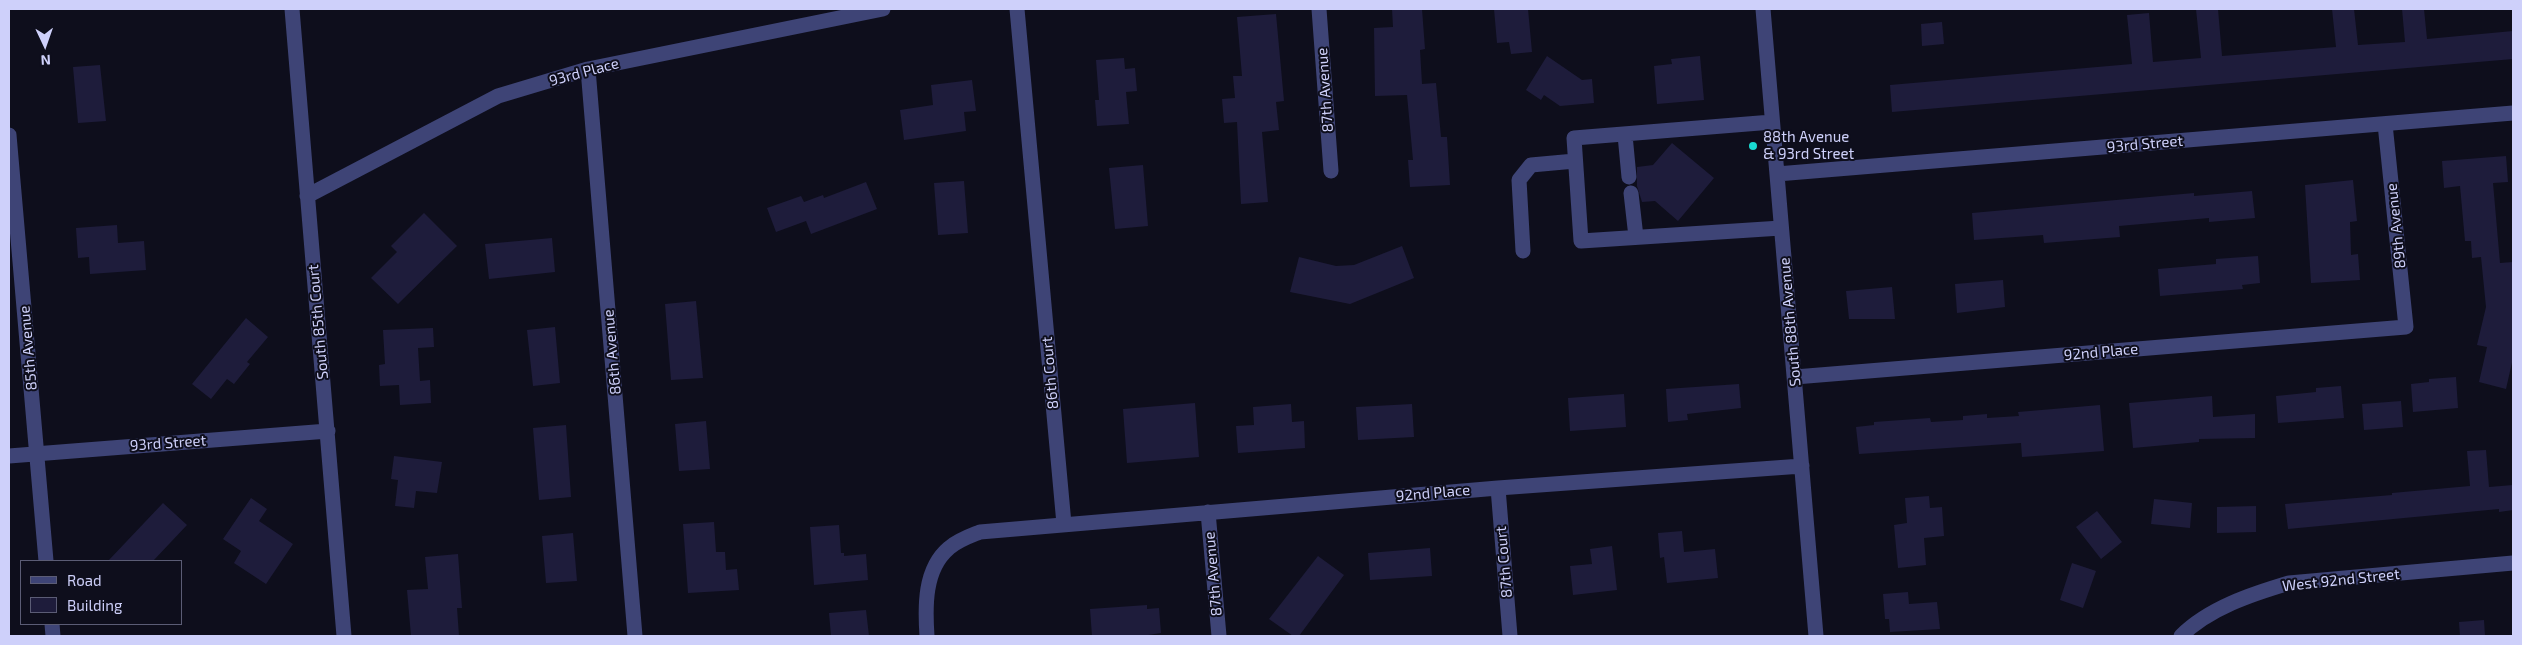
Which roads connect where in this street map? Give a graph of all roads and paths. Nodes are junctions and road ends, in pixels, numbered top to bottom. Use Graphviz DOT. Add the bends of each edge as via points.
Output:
graph roads {
  1 [pos="292,9"];
  2 [pos="883,9"];
  3 [pos="1016,9"];
  4 [pos="1319,9"];
  5 [pos="1762,9"];
  6 [pos="588,69"];
  7 [pos="2513,113"];
  8 [pos="1772,122"];
  9 [pos="2385,124"];
  10 [pos="1625,134"];
  11 [pos="9,135"];
  12 [pos="1575,162"];
  13 [pos="1331,171"];
  14 [pos="1776,174"];
  15 [pos="1630,176"];
  16 [pos="1631,193"];
  17 [pos="307,196"];
  18 [pos="1781,228"];
  19 [pos="1636,237"];
  20 [pos="1523,251"];
  21 [pos="2406,327"];
  22 [pos="1795,377"];
  23 [pos="328,431"];
  24 [pos="38,454"];
  25 [pos="9,456"];
  26 [pos="1802,466"];
  27 [pos="1498,488"];
  28 [pos="1208,512"];
  29 [pos="1064,524"];
  30 [pos="46,560"];
  31 [pos="2513,563"];
  32 [pos="344,636"];
  33 [pos="635,636"];
  34 [pos="927,636"];
  35 [pos="1219,636"];
  36 [pos="1510,636"];
  37 [pos="1816,636"];
  38 [pos="2182,636"];
  1 -- 17 [label="street, South 85th Court"];
  2 -- 6 [label="street, 93rd Place"];
  3 -- 29 [label="street, 86th Court"];
  4 -- 13 [label="street, 87th Avenue"];
  5 -- 8 [label="street, South 88th Avenue"];
  6 -- 17 [label="street, 93rd Place" via="498,96"];
  6 -- 33 [label="street, 86th Avenue"];
  7 -- 9 [label="street, 93rd Street"];
  8 -- 10 [label="street"];
  8 -- 14 [label="street, South 88th Avenue"];
  9 -- 14 [label="street, 93rd Street"];
  9 -- 21 [label="street, 89th Avenue"];
  10 -- 12 [label="street" via="1574,138"];
  10 -- 15 [label="street"];
  11 -- 24 [label="street, 85th Avenue"];
  12 -- 19 [label="street" via="1581,241"];
  12 -- 20 [label="street" via="1530,165 1519,180"];
  14 -- 18 [label="street, South 88th Avenue"];
  16 -- 19 [label="street"];
  17 -- 23 [label="street, South 85th Court"];
  18 -- 19 [label="street"];
  18 -- 22 [label="street, South 88th Avenue"];
  21 -- 22 [label="street, 92nd Place"];
  22 -- 26 [label="street, South 88th Avenue"];
  23 -- 24 [label="street, 93rd Street"];
  23 -- 32 [label="street, South 85th Court"];
  24 -- 25 [label="street, 93rd Street"];
  24 -- 30 [label="street, 85th Avenue"];
  26 -- 27 [label="street, 92nd Place"];
  26 -- 37 [label="street, South 88th Avenue"];
  27 -- 28 [label="street, 92nd Place"];
  27 -- 36 [label="street, 87th Court"];
  28 -- 29 [label="street, 92nd Place"];
  28 -- 35 [label="street, 87th Avenue"];
  29 -- 34 [label="street" via="980,532 948,548 931,575"];
  31 -- 38 [label="street, West 92nd Street" via="2289,583 2220,609"];
}
